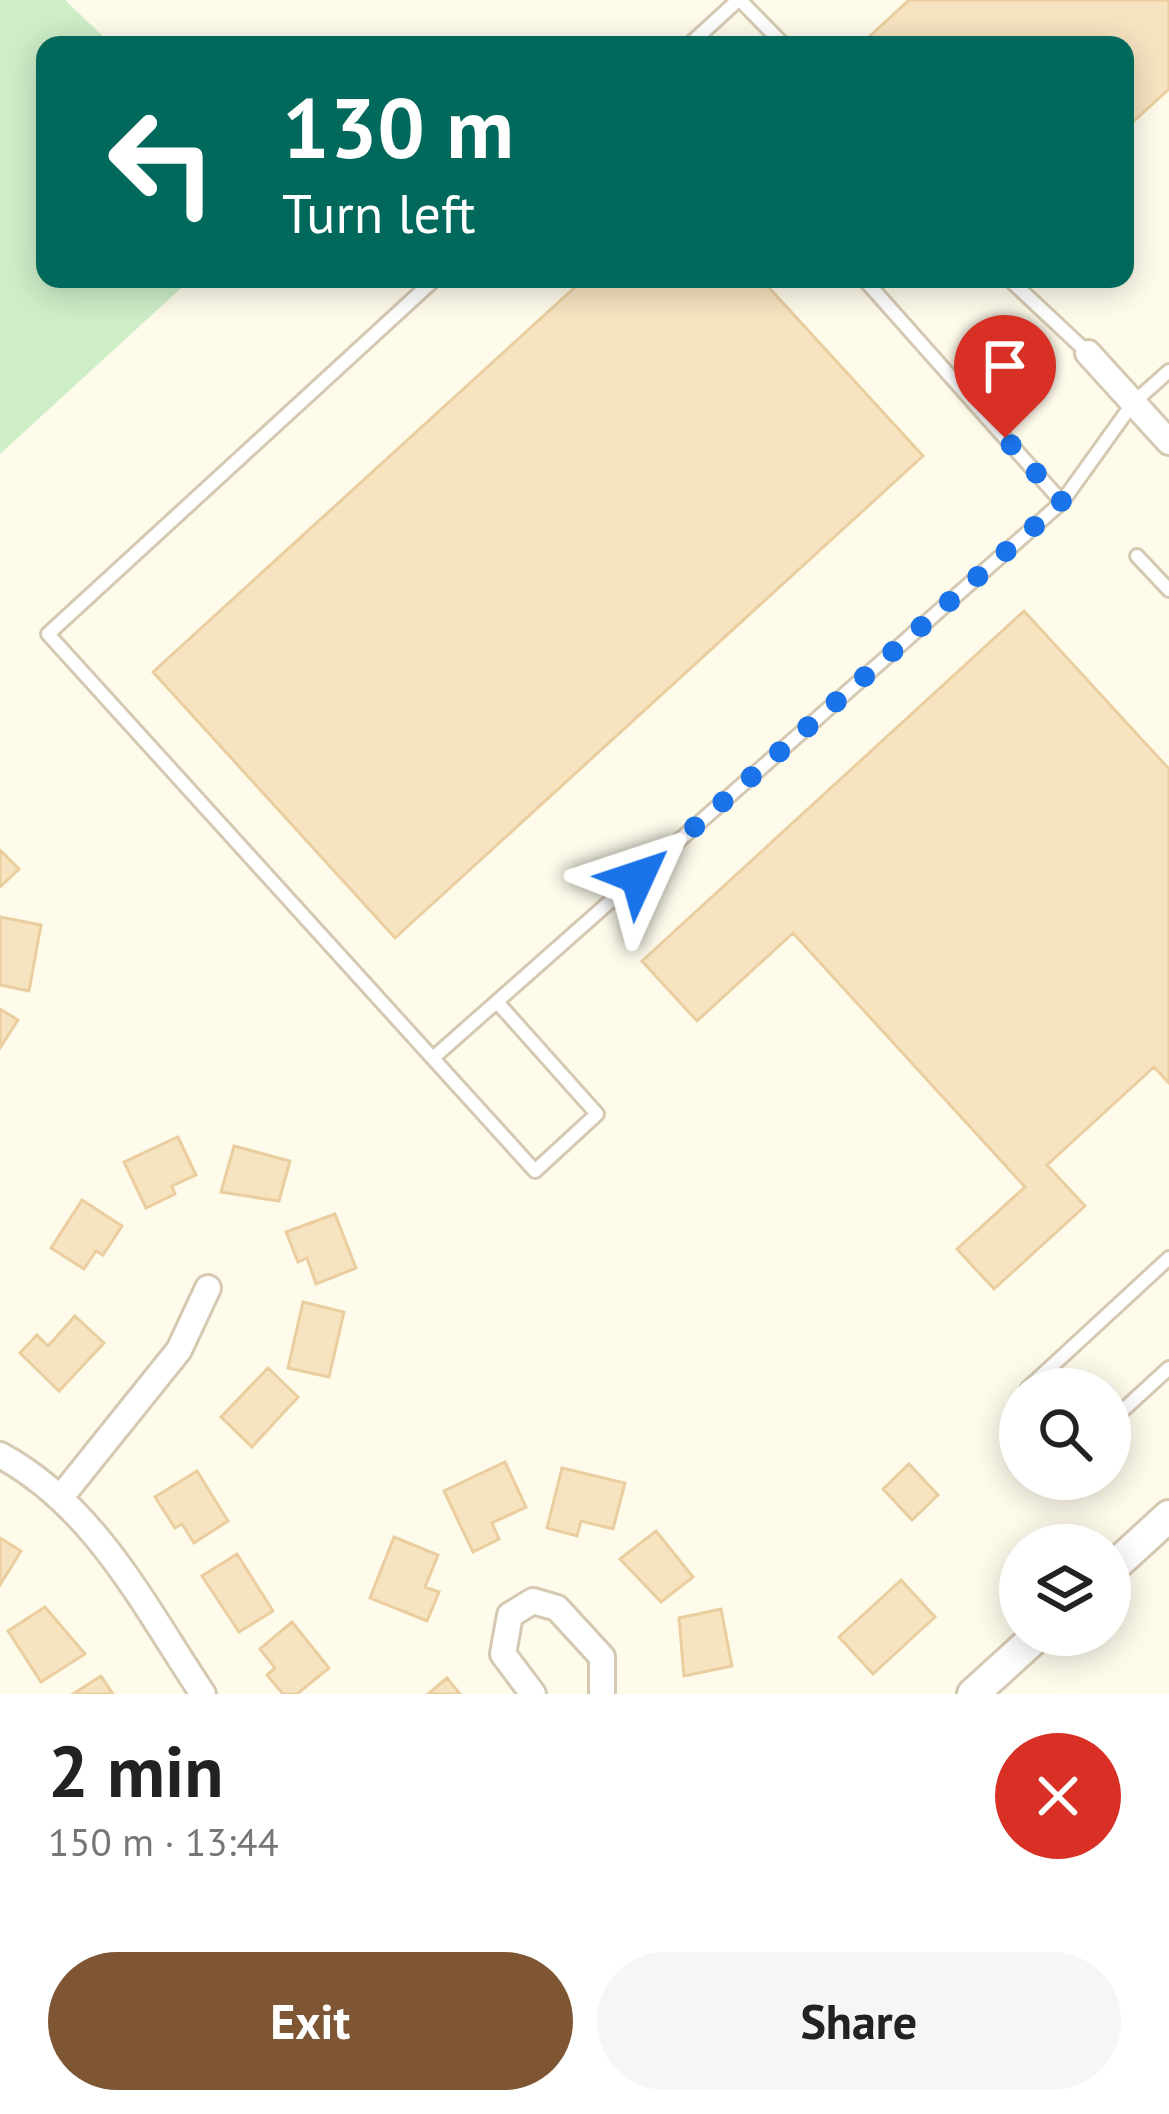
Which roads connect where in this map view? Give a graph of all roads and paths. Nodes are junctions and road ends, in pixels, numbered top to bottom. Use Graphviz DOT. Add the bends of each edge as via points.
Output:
graph roads {
  1 [pos="739,0"];
  2 [pos="699,36"];
  3 [pos="775,36"];
  4 [pos="425,288"];
  5 [pos="872,288"];
  6 [pos="1019,288"];
  7 [pos="1088,353"];
  8 [pos="1169,371"];
  9 [pos="1133,403"];
  10 [pos="1169,442"];
  11 [pos="1062,502"];
  12 [pos="1137,556"];
  13 [pos="1169,590"];
  14 [pos="497,1002"];
  15 [pos="434,1058"];
  16 [pos="1169,1258"];
  17 [pos="208,1288"];
  18 [pos="1050,1368"];
  19 [pos="1169,1368"];
  20 [pos="1131,1403"];
  21 [pos="0,1455"];
  22 [pos="61,1497"];
  23 [pos="1169,1516"];
  24 [pos="1131,1551"];
  25 [pos="1015,1656"];
  26 [pos="202,1694"];
  27 [pos="533,1694"];
  28 [pos="602,1694"];
  29 [pos="974,1694"];
  1 -- 2 [label="lane"];
  1 -- 3 [label="lane"];
  4 -- 15 [label="lane" via="48,634"];
  5 -- 11 [label="lane"];
  6 -- 7 [label="lane"];
  7 -- 9 [label="street"];
  8 -- 9 [label="lane"];
  9 -- 10 [label="street"];
  9 -- 11 [label="lane"];
  11 -- 14 [label="lane"];
  12 -- 13 [label="lane"];
  14 -- 15 [label="lane"];
  14 -- 15 [label="lane" via="597,1114 535,1171"];
  16 -- 18 [label="lane"];
  17 -- 22 [label="street" via="179,1351"];
  19 -- 20 [label="lane"];
  21 -- 22 [label="street"];
  22 -- 26 [label="street" via="91,1526"];
  23 -- 24 [label="street"];
  25 -- 29 [label="street"];
  27 -- 28 [label="street" via="503,1654 510,1615 533,1600 556,1608 602,1658"];
}
